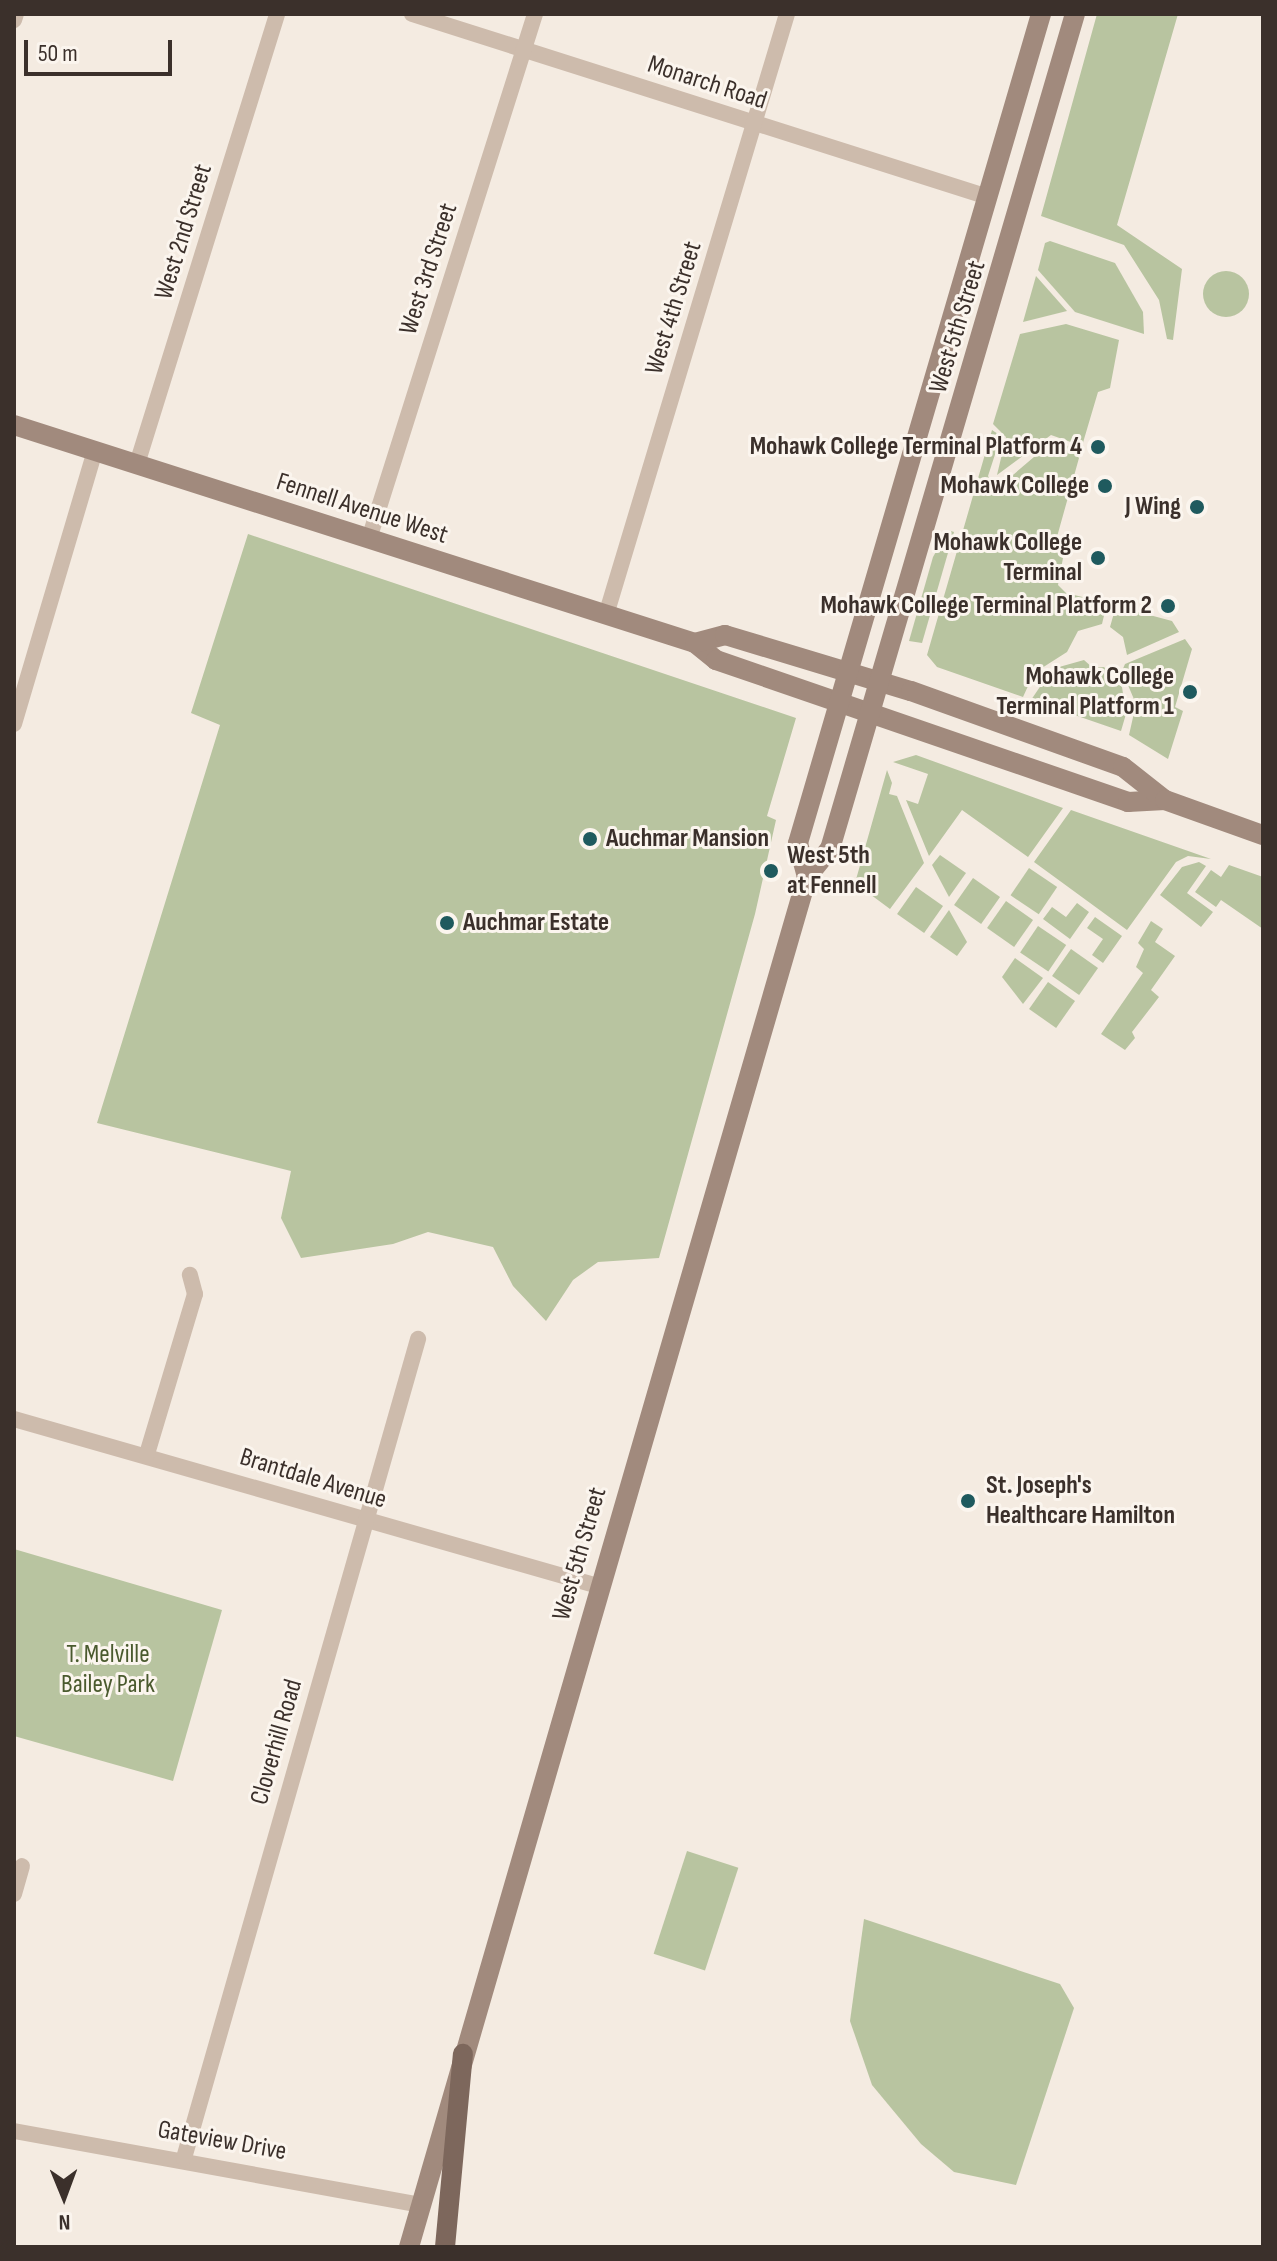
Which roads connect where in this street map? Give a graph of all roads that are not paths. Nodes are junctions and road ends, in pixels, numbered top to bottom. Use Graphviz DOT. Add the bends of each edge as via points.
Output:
graph roads {
  1 [pos="16,14"];
  2 [pos="277,14"];
  3 [pos="412,14"];
  4 [pos="535,14"];
  5 [pos="787,14"];
  6 [pos="1041,14"];
  7 [pos="1075,14"];
  8 [pos="14,20"];
  9 [pos="525,50"];
  10 [pos="755,123"];
  11 [pos="988,197"];
  12 [pos="14,425"];
  13 [pos="95,450"];
  14 [pos="137,464"];
  15 [pos="369,539"];
  16 [pos="606,615"];
  17 [pos="695,643"];
  18 [pos="849,672"];
  19 [pos="878,683"];
  20 [pos="839,702"];
  21 [pos="870,713"];
  22 [pos="14,724"];
  23 [pos="1165,800"];
  24 [pos="1263,835"];
  25 [pos="807,877"];
  26 [pos="190,1275"];
  27 [pos="418,1339"];
  28 [pos="14,1419"];
  29 [pos="147,1454"];
  30 [pos="365,1520"];
  31 [pos="598,1586"];
  32 [pos="22,1866"];
  33 [pos="14,1894"];
  34 [pos="463,2054"];
  35 [pos="14,2131"];
  36 [pos="184,2158"];
  37 [pos="420,2205"];
  38 [pos="409,2247"];
  39 [pos="445,2247"];
  1 -- 8 [label="street"];
  2 -- 14 [label="street, West 2nd Street"];
  3 -- 9 [label="street, Monarch Road"];
  4 -- 9 [label="street, West 3rd Street"];
  5 -- 10 [label="street, West 4th Street"];
  6 -- 11 [label="main road, West 5th Street"];
  7 -- 19 [label="main road, West 5th Street"];
  9 -- 10 [label="street, Monarch Road"];
  9 -- 15 [label="street, West 3rd Street"];
  10 -- 11 [label="street, Monarch Road"];
  10 -- 16 [label="street, West 4th Street"];
  11 -- 18 [label="main road, West 5th Street"];
  12 -- 13 [label="main road, Fennell Avenue West"];
  13 -- 14 [label="main road, Fennell Avenue West"];
  13 -- 22 [label="street"];
  14 -- 15 [label="main road, Fennell Avenue West"];
  15 -- 16 [label="main road, Fennell Avenue West"];
  16 -- 17 [label="main road, Fennell Avenue West"];
  17 -- 18 [label="main road, Fennell Avenue West" via="725,635"];
  17 -- 20 [label="main road, Fennell Avenue West" via="716,660"];
  18 -- 19 [label="main road, Fennell Avenue West"];
  18 -- 20 [label="main road, West 5th Street"];
  19 -- 21 [label="main road, West 5th Street"];
  19 -- 23 [label="main road, Fennell Avenue West" via="1123,767"];
  20 -- 21 [label="main road, Fennell Avenue West"];
  20 -- 25 [label="main road, West 5th Street" via="798,843"];
  21 -- 23 [label="main road, Fennell Avenue West" via="1128,802"];
  21 -- 25 [label="main road, West 5th Street" via="830,849"];
  23 -- 24 [label="main road, Fennell Avenue West"];
  25 -- 31 [label="main road, West 5th Street"];
  26 -- 29 [label="street" via="195,1294"];
  27 -- 30 [label="street, Cloverhill Road"];
  28 -- 29 [label="street, Brantdale Avenue"];
  29 -- 30 [label="street, Brantdale Avenue"];
  30 -- 31 [label="street, Brantdale Avenue"];
  30 -- 36 [label="street, Cloverhill Road"];
  31 -- 34 [label="main road, West 5th Street"];
  32 -- 33 [label="street"];
  34 -- 37 [label="main road, West 5th Street"];
  34 -- 39 [label="main road"];
  35 -- 36 [label="street, Gateview Drive"];
  36 -- 37 [label="street, Gateview Drive"];
  37 -- 38 [label="main road, West 5th Street"];
}
